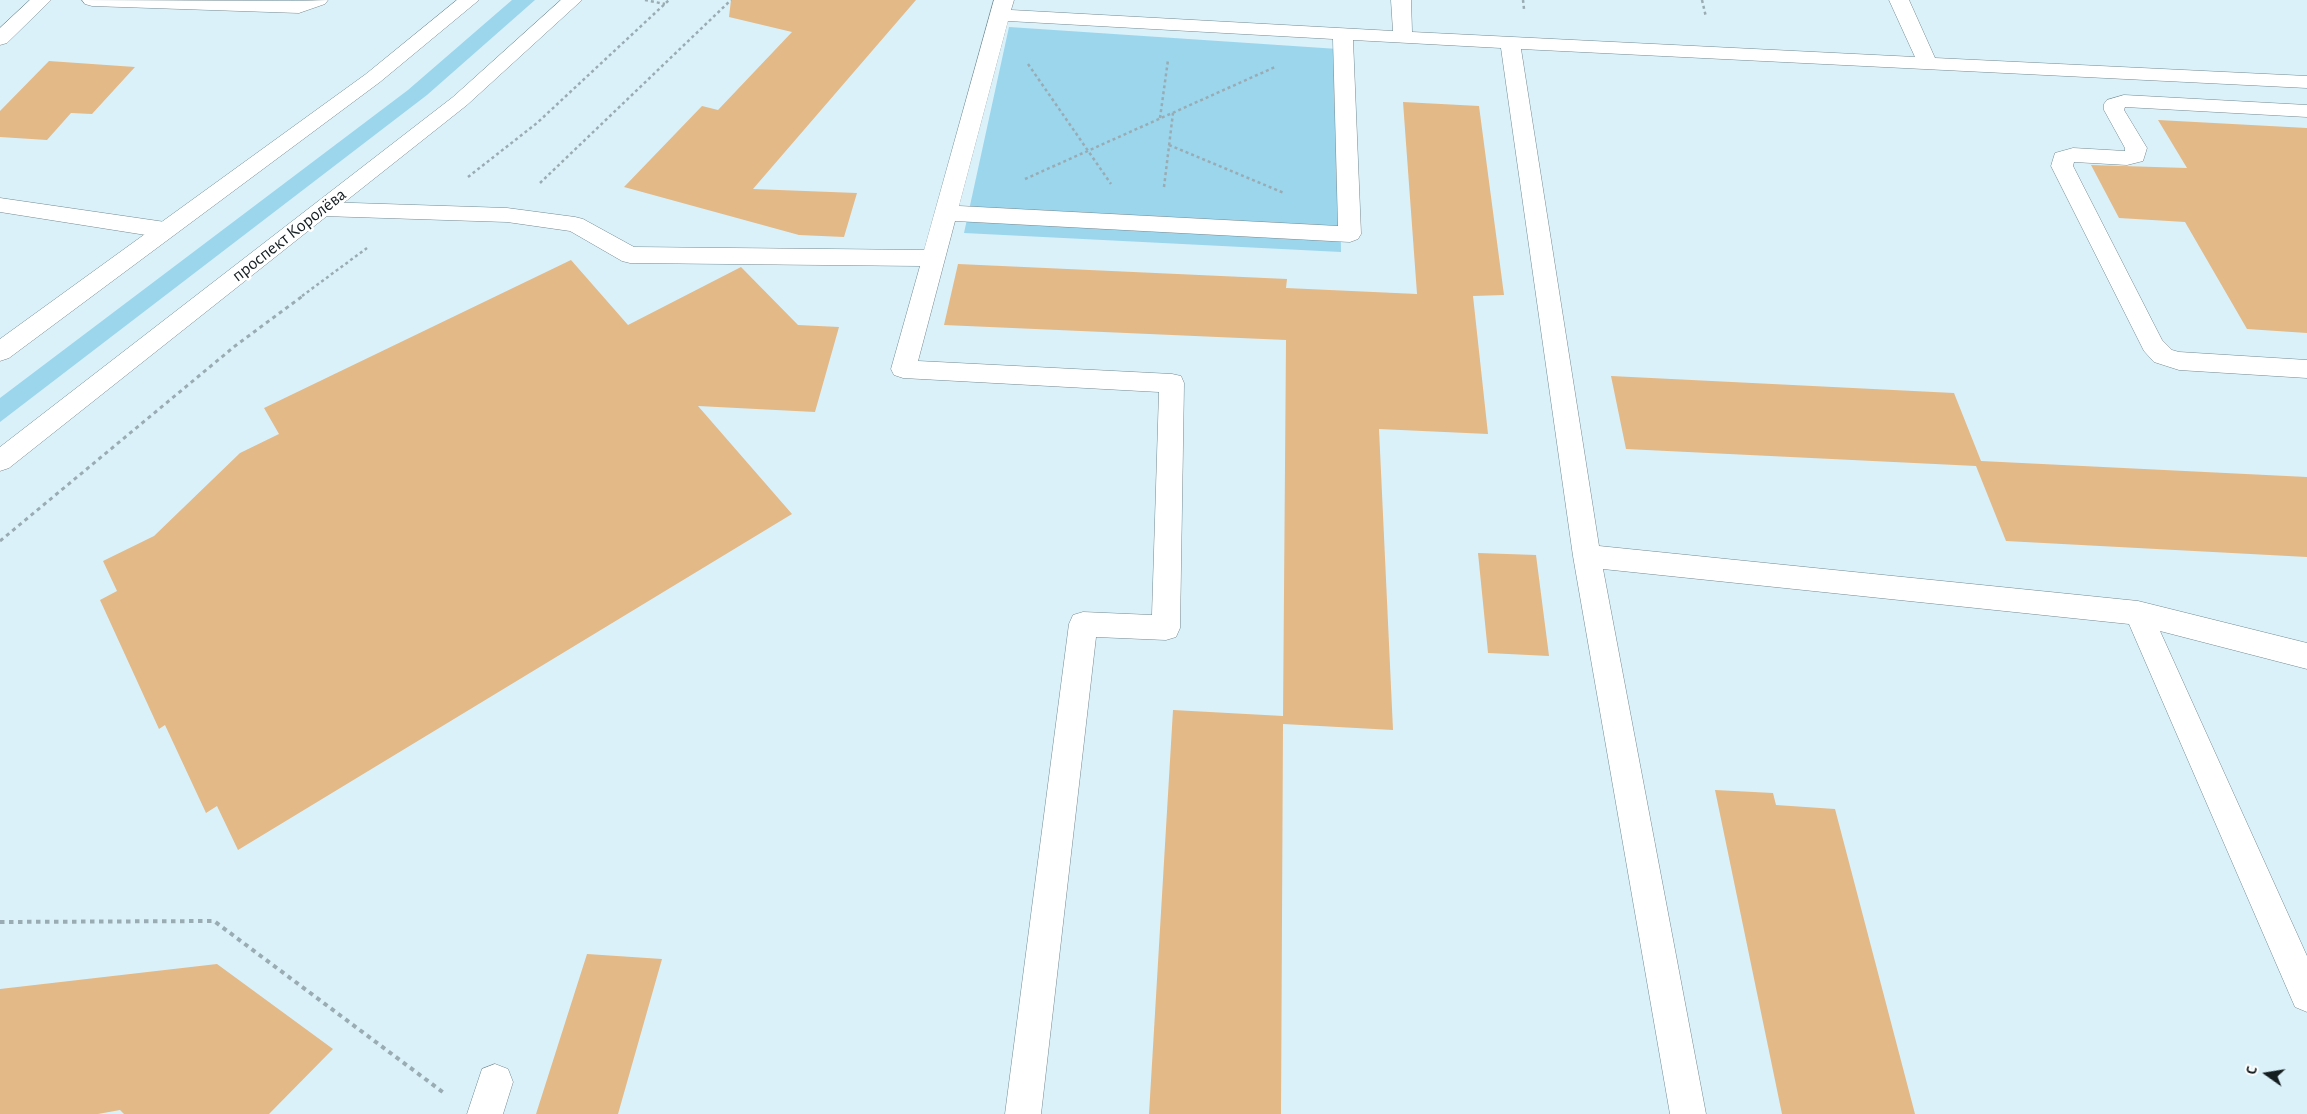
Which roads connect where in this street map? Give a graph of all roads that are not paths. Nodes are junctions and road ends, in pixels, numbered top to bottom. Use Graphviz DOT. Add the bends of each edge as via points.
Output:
graph roads {
  1 [pos="41,0"];
  2 [pos="92,0"];
  3 [pos="318,0"];
  4 [pos="468,0"];
  5 [pos="572,0"];
  6 [pos="1401,0"];
  7 [pos="1899,0"];
  8 [pos="302,3"];
  9 [pos="1003,7"];
  10 [pos="1343,34"];
  11 [pos="1403,38"];
  12 [pos="0,39"];
  13 [pos="1510,43"];
  14 [pos="1928,64"];
  15 [pos="2307,82"];
  16 [pos="2307,111"];
  17 [pos="0,205"];
  18 [pos="323,209"];
  19 [pos="946,213"];
  20 [pos="165,230"];
  21 [pos="934,258"];
  22 [pos="0,352"];
  23 [pos="2307,369"];
  24 [pos="0,461"];
  25 [pos="1587,556"];
  26 [pos="2138,613"];
  27 [pos="2307,656"];
  28 [pos="2307,995"];
  29 [pos="1023,1114"];
  30 [pos="1688,1114"];
  1 -- 12 [label="main road"];
  2 -- 8 [label="main road"];
  3 -- 8 [label="main road"];
  4 -- 20 [label="main road" via="373,78"];
  5 -- 18 [label="main road, проспект Королёва" via="460,101"];
  6 -- 11 [label="main road"];
  7 -- 14 [label="main road"];
  9 -- 10 [label="main road"];
  9 -- 19 [label="main road"];
  10 -- 11 [label="main road"];
  10 -- 19 [label="main road" via="1350,234"];
  11 -- 13 [label="main road"];
  13 -- 14 [label="main road"];
  13 -- 25 [label="main road"];
  14 -- 15 [label="main road"];
  16 -- 23 [label="main road" via="2114,104 2114,110 2136,148 2136,156 2073,155 2063,158 2062,166 2153,345 2163,356 2179,361"];
  17 -- 20 [label="main road"];
  18 -- 21 [label="main road" via="507,215 575,224 630,255"];
  18 -- 24 [label="main road, проспект Королёва"];
  19 -- 21 [label="main road"];
  20 -- 22 [label="main road"];
  21 -- 29 [label="main road" via="903,369 1172,383 1166,628 1083,624"];
  25 -- 26 [label="main road"];
  25 -- 30 [label="main road"];
  26 -- 27 [label="main road"];
  26 -- 28 [label="main road"];
}
